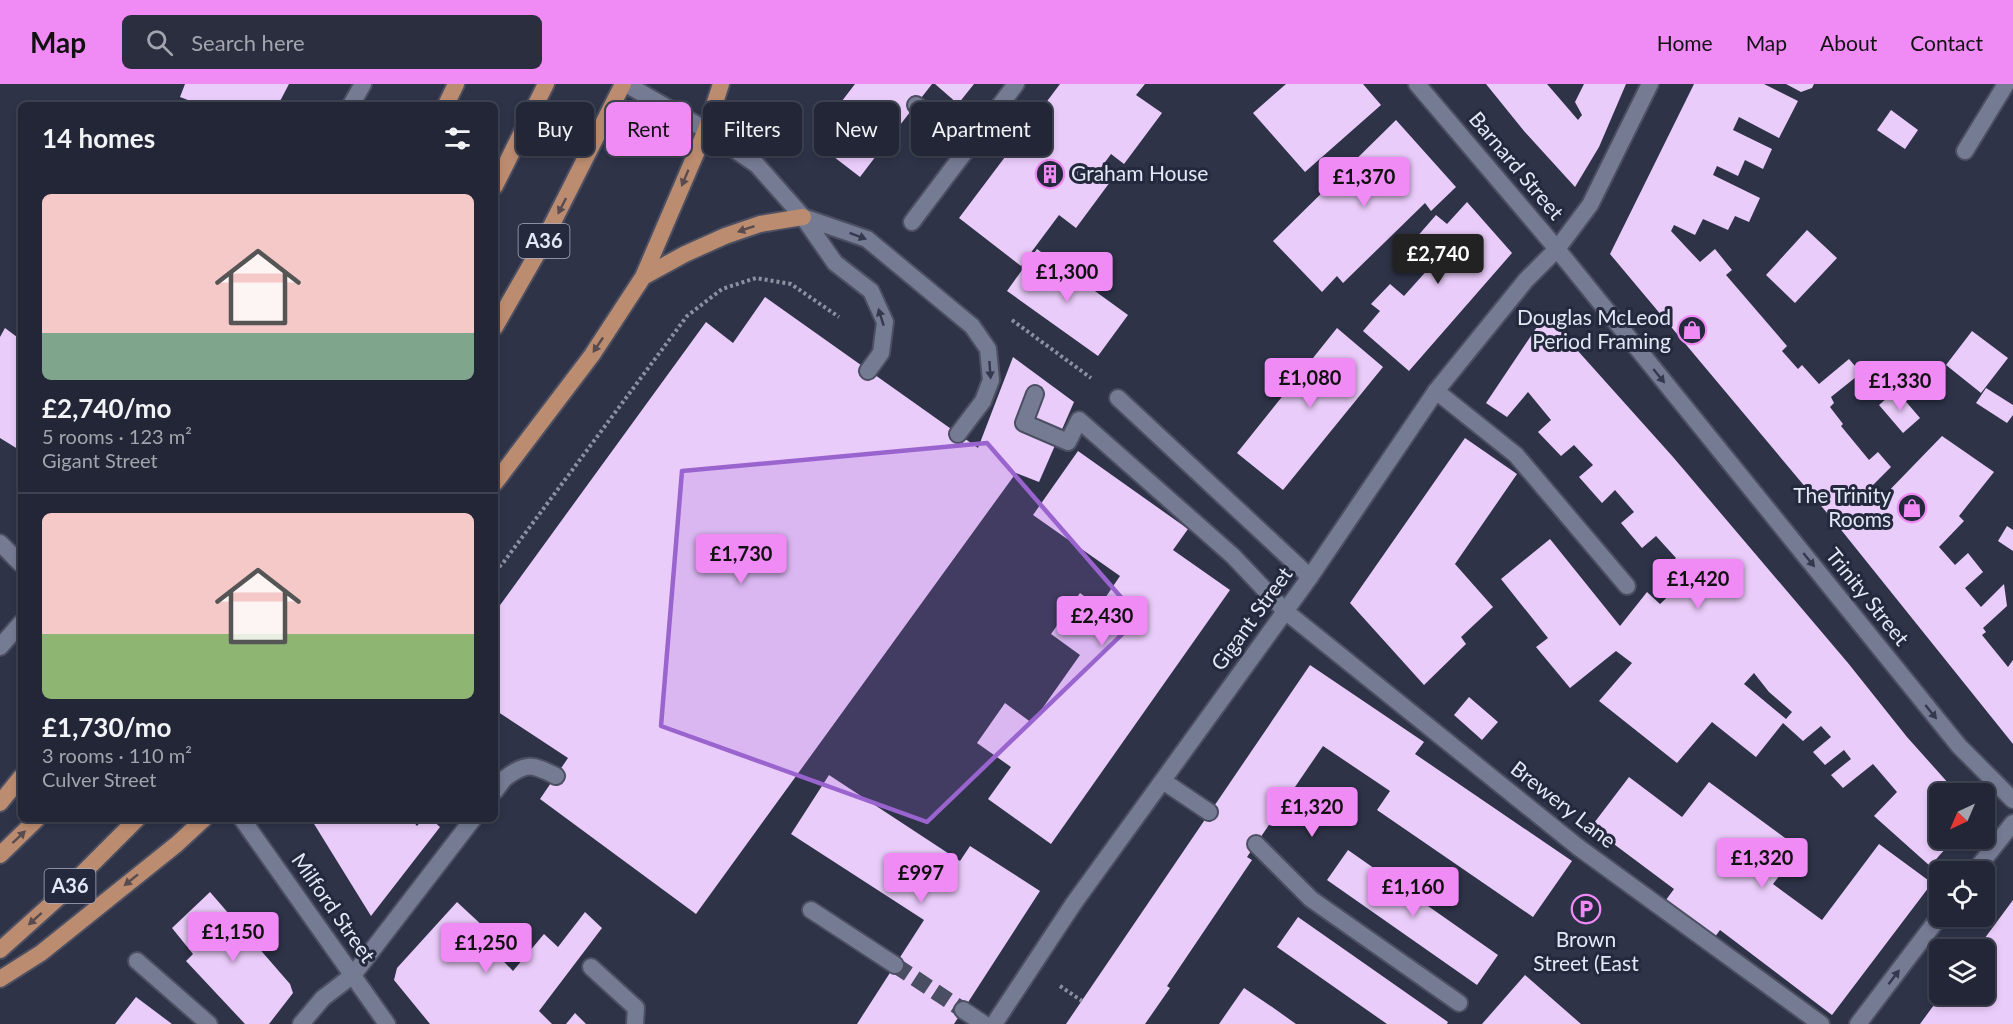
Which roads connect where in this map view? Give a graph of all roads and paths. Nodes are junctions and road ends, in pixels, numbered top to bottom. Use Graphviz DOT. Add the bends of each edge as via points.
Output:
graph roads {
  1 [pos="363,84"];
  2 [pos="456,84"];
  3 [pos="546,84"];
  4 [pos="625,84"];
  5 [pos="721,84"];
  6 [pos="1016,84"];
  7 [pos="1417,84"];
  8 [pos="1650,84"];
  9 [pos="2007,84"];
  10 [pos="353,102"];
  11 [pos="447,102"];
  12 [pos="715,102"];
  13 [pos="1002,102"];
  14 [pos="703,128"];
  15 [pos="703,137"];
  16 [pos="1965,151"];
  17 [pos="744,156"];
  18 [pos="962,156"];
  19 [pos="498,180"];
  20 [pos="803,217"];
  21 [pos="912,222"];
  22 [pos="1557,249"];
  23 [pos="644,277"];
  24 [pos="838,317"];
  25 [pos="498,322"];
  26 [pos="868,371"];
  27 [pos="1436,391"];
  28 [pos="1035,394"];
  29 [pos="1118,398"];
  30 [pos="958,434"];
  31 [pos="498,479"];
  32 [pos="0,543"];
  33 [pos="18,561"];
  34 [pos="498,568"];
  35 [pos="1310,577"];
  36 [pos="1627,586"];
  37 [pos="1285,611"];
  38 [pos="18,626"];
  39 [pos="0,647"];
  40 [pos="556,776"];
  41 [pos="18,781"];
  42 [pos="1163,781"];
  43 [pos="500,785"];
  44 [pos="2013,800"];
  45 [pos="0,803"];
  46 [pos="1209,812"];
  47 [pos="34,822"];
  48 [pos="134,822"];
  49 [pos="201,822"];
  50 [pos="244,822"];
  51 [pos="471,822"];
  52 [pos="2013,823"];
  53 [pos="1256,844"];
  54 [pos="0,855"];
  55 [pos="1983,861"];
  56 [pos="811,910"];
  57 [pos="1932,927"];
  58 [pos="0,950"];
  59 [pos="137,961"];
  60 [pos="895,965"];
  61 [pos="591,967"];
  62 [pos="353,975"];
  63 [pos="0,979"];
  64 [pos="1459,1003"];
  65 [pos="963,1010"];
  66 [pos="209,1024"];
  67 [pos="301,1024"];
  68 [pos="387,1024"];
  69 [pos="635,1024"];
  70 [pos="984,1024"];
  71 [pos="994,1024"];
  72 [pos="1821,1024"];
  73 [pos="1858,1024"];
  1 -- 10 [label="street"];
  2 -- 11 [label="highway"];
  3 -- 19 [label="highway"];
  4 -- 14 [label="street"];
  4 -- 25 [label="highway, A36, one-way"];
  5 -- 12 [label="highway"];
  6 -- 13 [label="street"];
  7 -- 22 [label="street, Barnard Street"];
  8 -- 22 [label="street, Gigant Street" via="1590,205"];
  9 -- 16 [label="street"];
  15 -- 23 [label="highway, one-way"];
  17 -- 20 [label="street" via="757,165"];
  18 -- 21 [label="street"];
  20 -- 23 [label="highway, one-way" via="760,224 725,236"];
  26 -- 20 [label="street, one-way" via="881,353 885,322 870,291 835,263"];
  20 -- 30 [label="street, one-way" via="867,239 972,326 988,349 991,380 983,401"];
  22 -- 27 [label="street, Gigant Street" via="1526,280"];
  22 -- 44 [label="street, Trinity Street, one-way" via="1959,746"];
  23 -- 31 [label="highway, one-way"];
  24 -- 34 [label="path" via="791,284 756,278 722,289 687,316"];
  27 -- 35 [label="street, Gigant Street"];
  27 -- 36 [label="street" via="1516,455"];
  28 -- 37 [label="street, Brewery Lane" via="1024,423 1068,442 1079,420 1233,556"];
  29 -- 35 [label="street"];
  32 -- 33 [label="street"];
  35 -- 37 [label="street, Gigant Street"];
  37 -- 42 [label="street, Gigant Street"];
  37 -- 72 [label="street, Brewery Lane" via="1578,847"];
  38 -- 39 [label="street"];
  40 -- 43 [label="street" via="534,765 517,769"];
  41 -- 45 [label="highway"];
  42 -- 46 [label="street"];
  42 -- 71 [label="street, Gigant Street" via="1074,903"];
  54 -- 47 [label="highway, one-way"];
  48 -- 58 [label="highway, A36, one-way"];
  49 -- 63 [label="highway, one-way" via="41,953"];
  50 -- 62 [label="street, Milford Street"];
  51 -- 62 [label="street"];
  52 -- 55 [label="street"];
  53 -- 64 [label="street" via="1311,899"];
  56 -- 60 [label="street"];
  73 -- 57 [label="street, one-way"];
  59 -- 66 [label="street"];
  61 -- 69 [label="street" via="636,1008"];
  62 -- 67 [label="street" via="323,998"];
  62 -- 68 [label="street, Milford Street"];
  65 -- 70 [label="street"];
}
